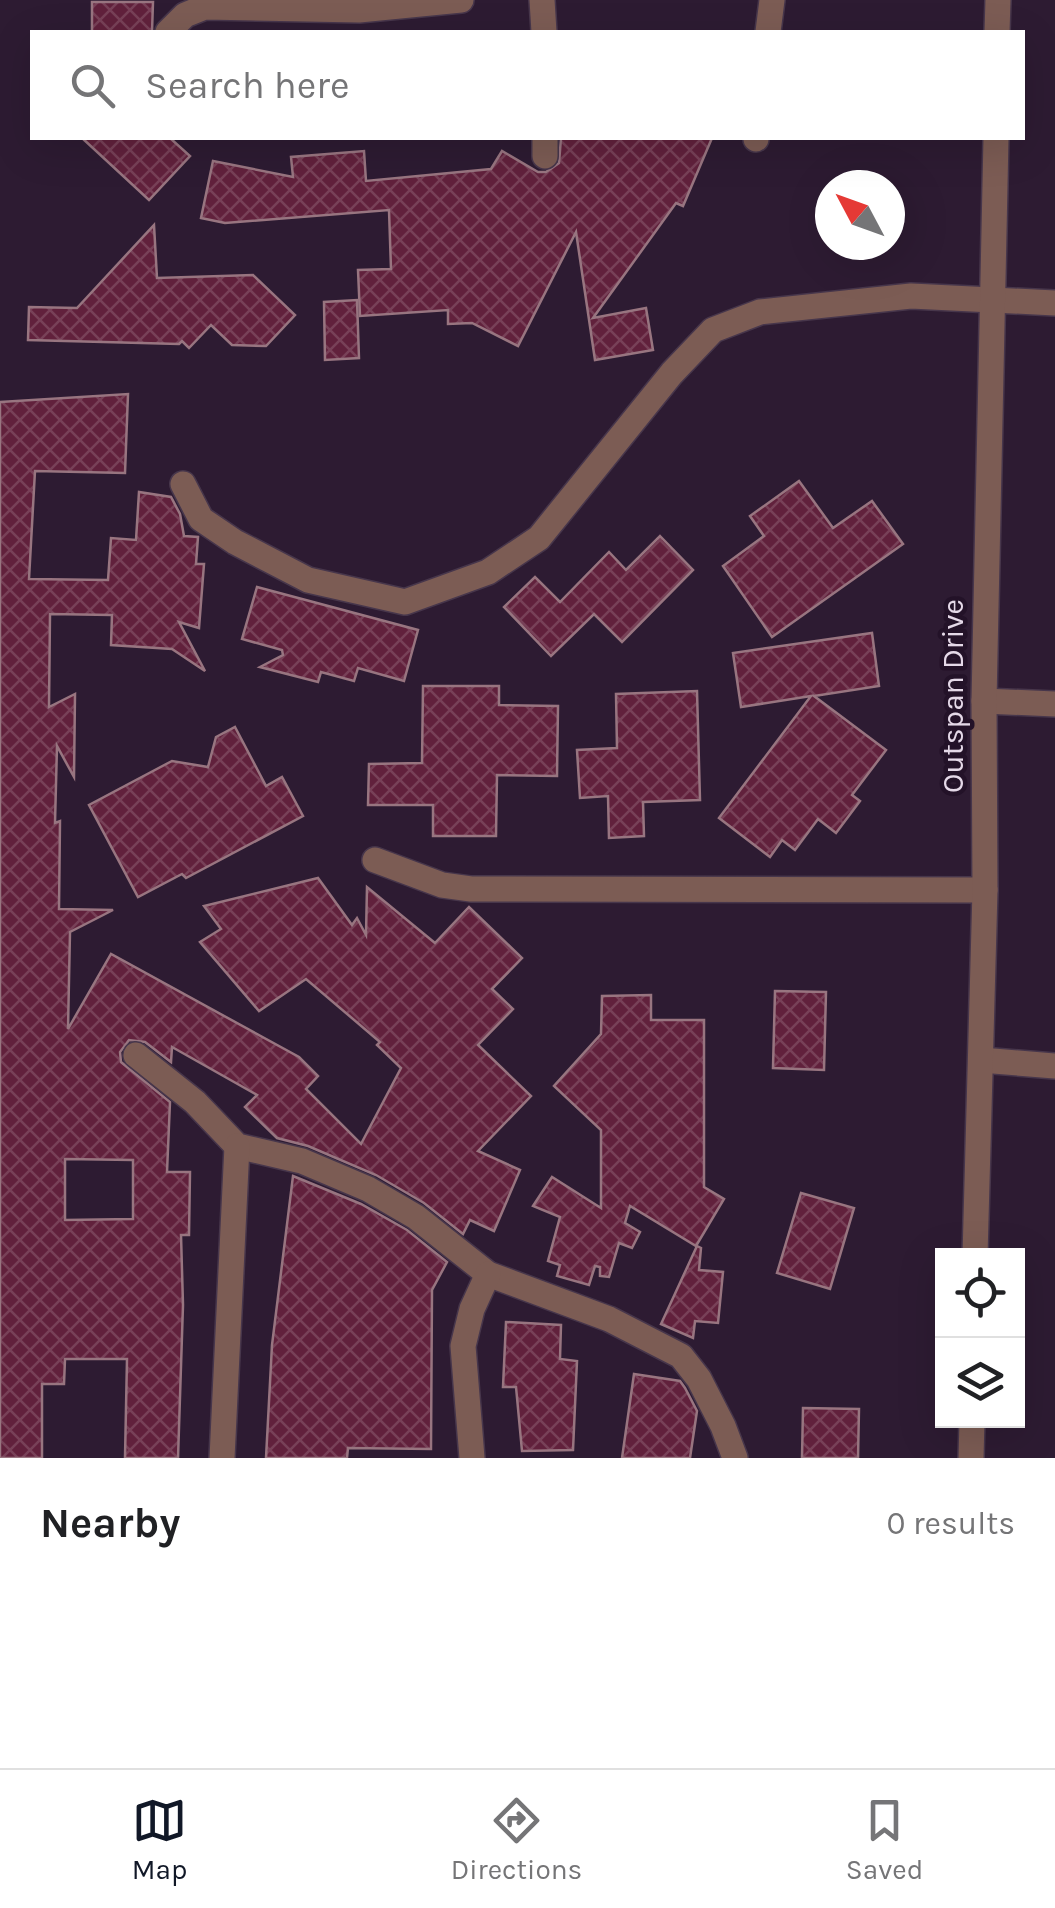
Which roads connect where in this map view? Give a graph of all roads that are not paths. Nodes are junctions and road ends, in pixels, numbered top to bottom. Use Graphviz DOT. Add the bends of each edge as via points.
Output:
graph roads {
  1 [pos="461,0"];
  2 [pos="542,0"];
  3 [pos="772,0"];
  4 [pos="998,0"];
  5 [pos="360,21"];
  6 [pos="170,30"];
  7 [pos="544,30"];
  8 [pos="768,30"];
  9 [pos="997,30"];
  10 [pos="996,140"];
  11 [pos="992,300"];
  12 [pos="1055,303"];
  13 [pos="183,484"];
  14 [pos="984,701"];
  15 [pos="1055,704"];
  16 [pos="376,860"];
  17 [pos="985,890"];
  18 [pos="136,1055"];
  19 [pos="981,1060"];
  20 [pos="1055,1066"];
  21 [pos="237,1146"];
  22 [pos="975,1248"];
  23 [pos="488,1274"];
  24 [pos="972,1428"];
  25 [pos="222,1458"];
  26 [pos="472,1458"];
  27 [pos="735,1458"];
  28 [pos="971,1458"];
  1 -- 5 [label="street"];
  2 -- 7 [label="street"];
  3 -- 8 [label="street"];
  4 -- 9 [label="street"];
  5 -- 6 [label="street" via="206,7 184,15"];
  10 -- 11 [label="street, Outspan Drive"];
  11 -- 12 [label="street"];
  11 -- 13 [label="street" via="911,296 760,312 713,330 538,538 488,572 405,602 308,580 235,542 202,519"];
  11 -- 14 [label="street, Outspan Drive"];
  14 -- 15 [label="street"];
  14 -- 17 [label="street, Outspan Drive"];
  16 -- 17 [label="street" via="471,889"];
  17 -- 19 [label="street, Outspan Drive"];
  18 -- 21 [label="street"];
  19 -- 20 [label="street"];
  19 -- 22 [label="street, Outspan Drive"];
  21 -- 23 [label="street" via="302,1161 368,1189"];
  21 -- 25 [label="street"];
  23 -- 26 [label="street" via="464,1346"];
  23 -- 27 [label="street" via="609,1318 681,1356 699,1379"];
  24 -- 28 [label="street"];
}
